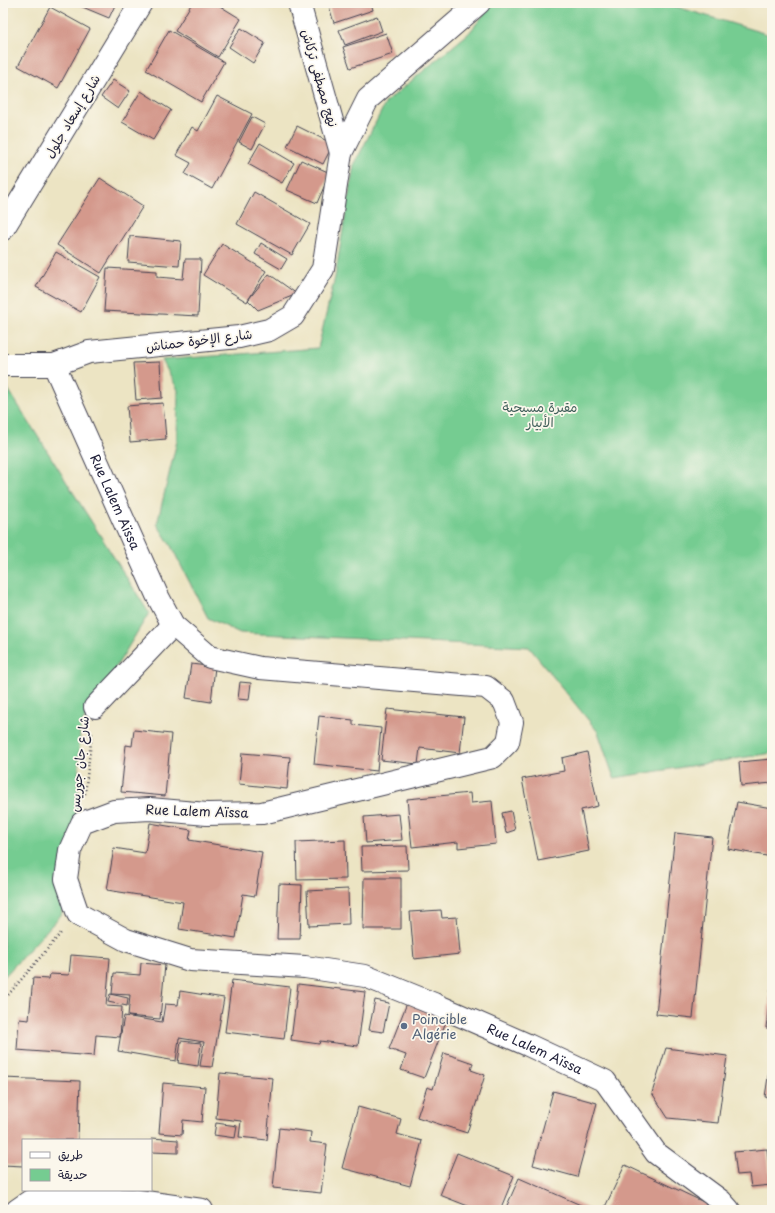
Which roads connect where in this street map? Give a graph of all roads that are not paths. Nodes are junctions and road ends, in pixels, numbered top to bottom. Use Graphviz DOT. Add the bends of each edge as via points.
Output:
graph roads {
  1 [pos="141,3"];
  2 [pos="299,3"];
  3 [pos="479,3"];
  4 [pos="341,153"];
  5 [pos="3,229"];
  6 [pos="3,365"];
  7 [pos="54,365"];
  8 [pos="173,625"];
  9 [pos="95,707"];
  10 [pos="29,1207"];
  11 [pos="202,1210"];
  12 [pos="729,1210"];
  1 -- 5 [label="street, شارع إسعاد جلول"];
  2 -- 4 [label="street, نهج مصطفى تركاش"];
  3 -- 4 [label="street" via="368,99"];
  4 -- 7 [label="street, شارع الإخوة حمناش" via="323,270 293,316 269,330 239,337 89,352"];
  6 -- 7 [label="street, شارع الإخوة حمناش"];
  7 -- 8 [label="street, Rue Lalem Aïssa" via="157,595"];
  8 -- 9 [label="street"];
  8 -- 12 [label="street, Rue Lalem Aïssa" via="210,656 260,668 486,687 504,701 512,722 508,742 493,758 262,813 207,814 150,809 114,811 82,823 70,850 66,879 78,914 126,940 190,960 305,967 365,976 528,1045 605,1082 656,1153 721,1201"];
  10 -- 11 [label="street" via="58,1197 124,1200"];
}
